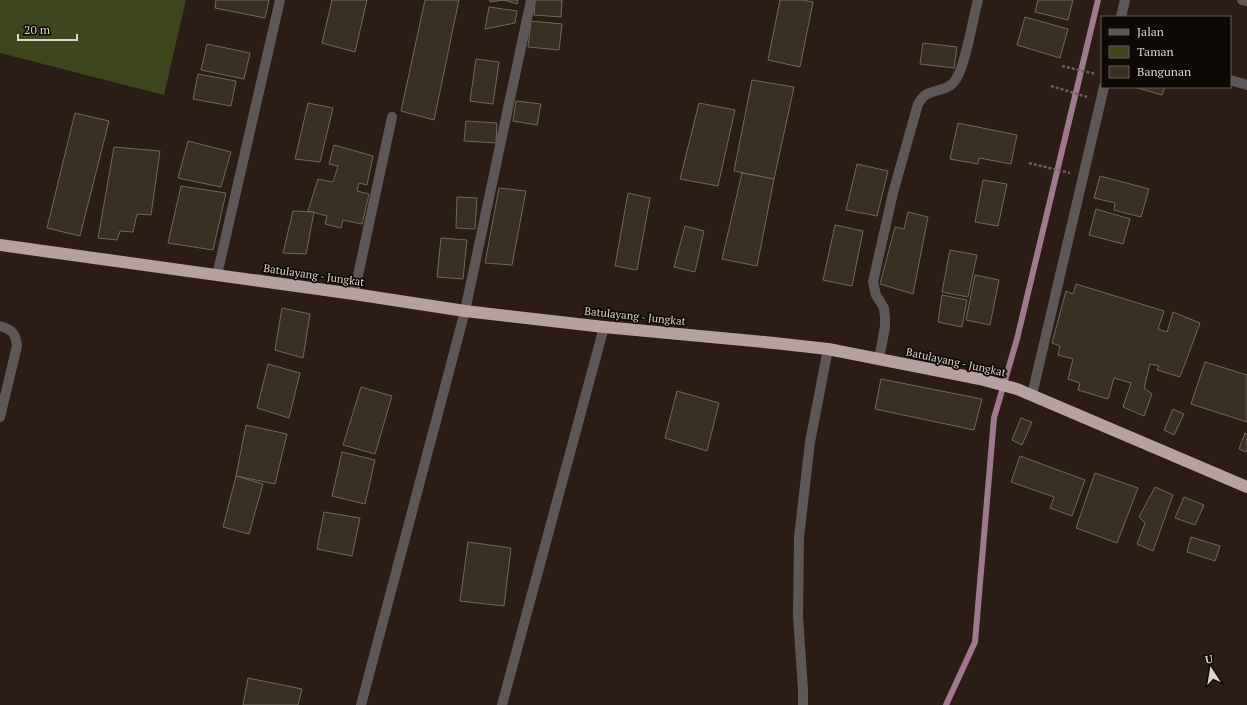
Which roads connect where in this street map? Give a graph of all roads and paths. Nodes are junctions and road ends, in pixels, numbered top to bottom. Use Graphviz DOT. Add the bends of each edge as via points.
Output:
graph roads {
  1 [pos="280,0"];
  2 [pos="531,0"];
  3 [pos="978,0"];
  4 [pos="1125,0"];
  5 [pos="1242,0"];
  6 [pos="1247,1"];
  7 [pos="1121,16"];
  8 [pos="1062,66"];
  9 [pos="1090,73"];
  10 [pos="1231,80"];
  11 [pos="1247,85"];
  12 [pos="1051,86"];
  13 [pos="1104,88"];
  14 [pos="1083,96"];
  15 [pos="392,117"];
  16 [pos="1029,163"];
  17 [pos="1065,171"];
  18 [pos="0,245"];
  19 [pos="217,275"];
  20 [pos="354,294"];
  21 [pos="465,311"];
  22 [pos="0,326"];
  23 [pos="604,327"];
  24 [pos="828,349"];
  25 [pos="879,359"];
  26 [pos="1032,395"];
  27 [pos="0,417"];
  28 [pos="1247,487"];
  29 [pos="361,705"];
  30 [pos="502,705"];
  31 [pos="803,705"];
  1 -- 19 [label="street"];
  2 -- 21 [label="street"];
  3 -- 25 [label="street" via="962,68 954,83 924,96 918,104 893,193 873,282 876,295 884,308 885,318"];
  4 -- 7 [label="street"];
  5 -- 6 [label="street"];
  8 -- 9 [label="path"];
  10 -- 11 [label="street"];
  12 -- 14 [label="path"];
  13 -- 26 [label="street"];
  15 -- 20 [label="street"];
  16 -- 17 [label="path"];
  18 -- 19 [label="highway, Batulayang - Jungkat"];
  19 -- 20 [label="highway, Batulayang - Jungkat"];
  20 -- 21 [label="highway, Batulayang - Jungkat"];
  21 -- 23 [label="highway, Batulayang - Jungkat"];
  21 -- 29 [label="street"];
  22 -- 27 [label="street" via="15,334 17,346"];
  23 -- 24 [label="highway, Batulayang - Jungkat"];
  23 -- 30 [label="street"];
  24 -- 25 [label="highway, Batulayang - Jungkat"];
  24 -- 31 [label="street" via="810,442 799,537 798,616"];
  25 -- 26 [label="highway, Batulayang - Jungkat" via="980,379"];
  26 -- 28 [label="highway, Batulayang - Jungkat"];
}
